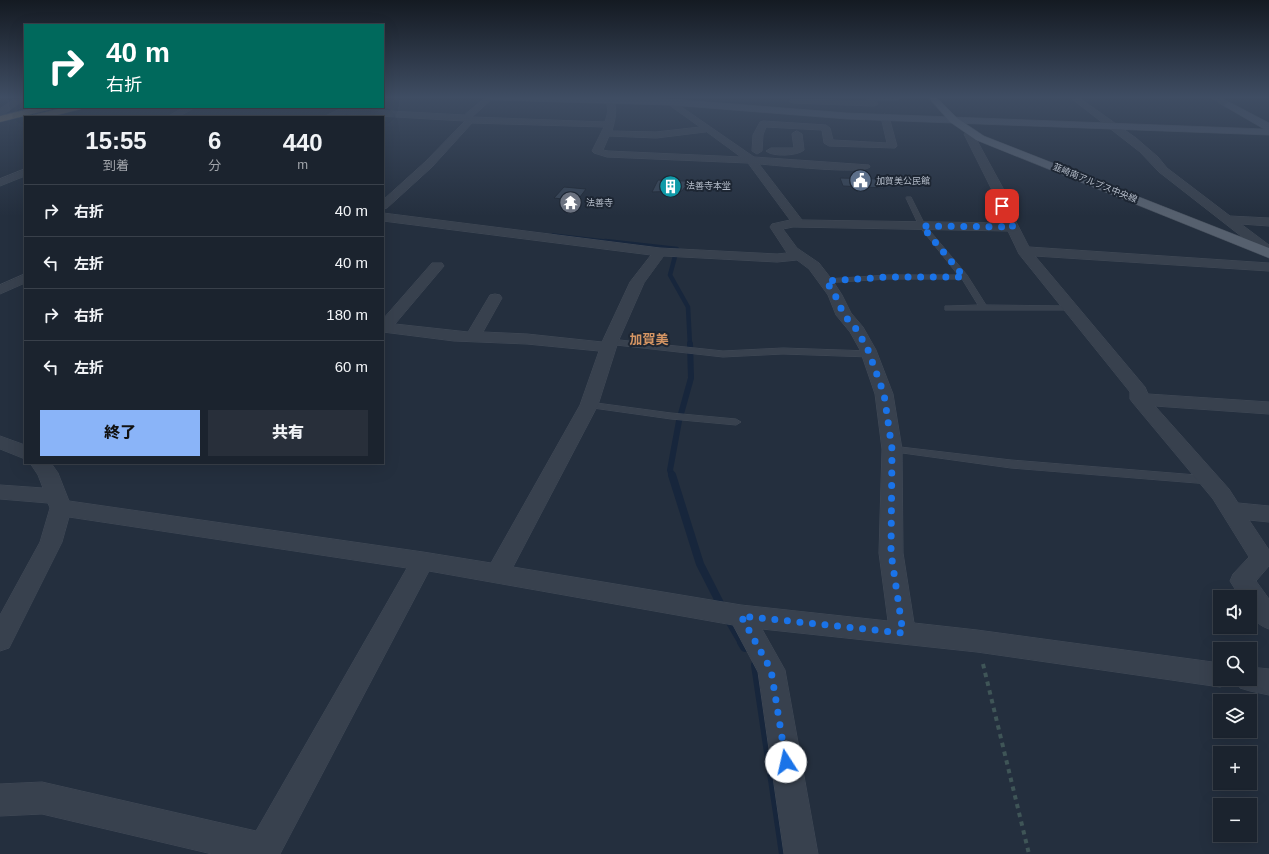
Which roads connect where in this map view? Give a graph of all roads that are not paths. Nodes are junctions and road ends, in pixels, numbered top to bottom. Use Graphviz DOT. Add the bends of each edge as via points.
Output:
graph roads {
  1 [pos="455,137"];
  2 [pos="605,137"];
  3 [pos="720,137"];
  4 [pos="758,137"];
  5 [pos="797,137"];
  6 [pos="828,137"];
  7 [pos="890,137"];
  8 [pos="970,137"];
  9 [pos="981,137"];
  10 [pos="1126,137"];
  11 [pos="739,150"];
  12 [pos="757,151"];
  13 [pos="751,160"];
  14 [pos="865,167"];
  15 [pos="24,172"];
  16 [pos="0,183"];
  17 [pos="24,185"];
  18 [pos="388,196"];
  19 [pos="909,198"];
  20 [pos="384,218"];
  21 [pos="1227,219"];
  22 [pos="1269,222"];
  23 [pos="798,223"];
  24 [pos="922,226"];
  25 [pos="1013,227"];
  26 [pos="1024,250"];
  27 [pos="664,252"];
  28 [pos="1269,252"];
  29 [pos="801,256"];
  30 [pos="437,266"];
  31 [pos="1269,267"];
  32 [pos="964,277"];
  33 [pos="24,278"];
  34 [pos="826,281"];
  35 [pos="0,290"];
  36 [pos="495,298"];
  37 [pos="983,307"];
  38 [pos="948,308"];
  39 [pos="1071,308"];
  40 [pos="384,327"];
  41 [pos="473,337"];
  42 [pos="609,345"];
  43 [pos="870,354"];
  44 [pos="1139,399"];
  45 [pos="589,404"];
  46 [pos="1269,408"];
  47 [pos="736,422"];
  48 [pos="0,442"];
  49 [pos="892,449"];
  50 [pos="24,452"];
  51 [pos="49,466"];
  52 [pos="1209,480"];
  53 [pos="0,492"];
  54 [pos="58,502"];
  55 [pos="1232,510"];
  56 [pos="1269,514"];
  57 [pos="422,561"];
  58 [pos="497,574"];
  59 [pos="729,614"];
  60 [pos="1269,618"];
  61 [pos="903,633"];
  62 [pos="0,640"];
  63 [pos="1213,674"];
  64 [pos="1257,680"];
  65 [pos="1269,682"];
  66 [pos="0,800"];
  67 [pos="263,852"];
  68 [pos="801,854"];
  1 -- 18 [label="street" via="418,176"];
  2 -- 13 [label="street" via="597,151 607,154"];
  3 -- 11 [label="street"];
  4 -- 12 [label="street"];
  5 -- 12 [label="street" via="799,150"];
  6 -- 7 [label="street" via="829,143 892,146"];
  8 -- 25 [label="street" via="998,190 1002,206"];
  9 -- 28 [label="main road, 韮崎南アルプス中央線"];
  10 -- 21 [label="street" via="1144,150 1163,170"];
  11 -- 12 [label="street"];
  11 -- 13 [label="street"];
  13 -- 14 [label="street"];
  13 -- 23 [label="street"];
  15 -- 16 [label="street"];
  16 -- 17 [label="street"];
  19 -- 24 [label="lane"];
  20 -- 27 [label="street"];
  21 -- 22 [label="street"];
  21 -- 28 [label="street"];
  23 -- 24 [label="street"];
  23 -- 29 [label="street" via="786,223 776,227 792,251"];
  24 -- 25 [label="street"];
  24 -- 32 [label="lane"];
  25 -- 26 [label="street"];
  26 -- 31 [label="street"];
  26 -- 39 [label="street"];
  27 -- 29 [label="street" via="777,258"];
  27 -- 42 [label="street" via="637,282"];
  29 -- 34 [label="street" via="814,266"];
  30 -- 40 [label="street"];
  32 -- 34 [label="lane" via="888,277"];
  32 -- 37 [label="lane"];
  33 -- 35 [label="street"];
  34 -- 43 [label="street" via="844,315 857,330"];
  36 -- 41 [label="street"];
  37 -- 38 [label="lane"];
  37 -- 39 [label="lane"];
  39 -- 44 [label="street" via="1139,391"];
  40 -- 41 [label="street"];
  41 -- 42 [label="street"];
  42 -- 43 [label="lane" via="723,354 783,351"];
  42 -- 45 [label="street"];
  43 -- 49 [label="street" via="884,394"];
  44 -- 46 [label="street"];
  44 -- 52 [label="street"];
  45 -- 47 [label="lane"];
  45 -- 58 [label="street"];
  48 -- 50 [label="street"];
  49 -- 52 [label="lane" via="1011,464"];
  49 -- 61 [label="street" via="891,553"];
  51 -- 54 [label="street"];
  52 -- 55 [label="street"];
  53 -- 54 [label="street"];
  54 -- 57 [label="street"];
  54 -- 62 [label="street" via="51,542"];
  55 -- 56 [label="street"];
  55 -- 60 [label="street" via="1262,558 1242,581"];
  57 -- 58 [label="street"];
  57 -- 67 [label="street"];
  58 -- 59 [label="street"];
  59 -- 61 [label="street"];
  59 -- 68 [label="street" via="771,670"];
  61 -- 63 [label="street"];
  64 -- 65 [label="street"];
  66 -- 67 [label="street" via="42,798"];
}
